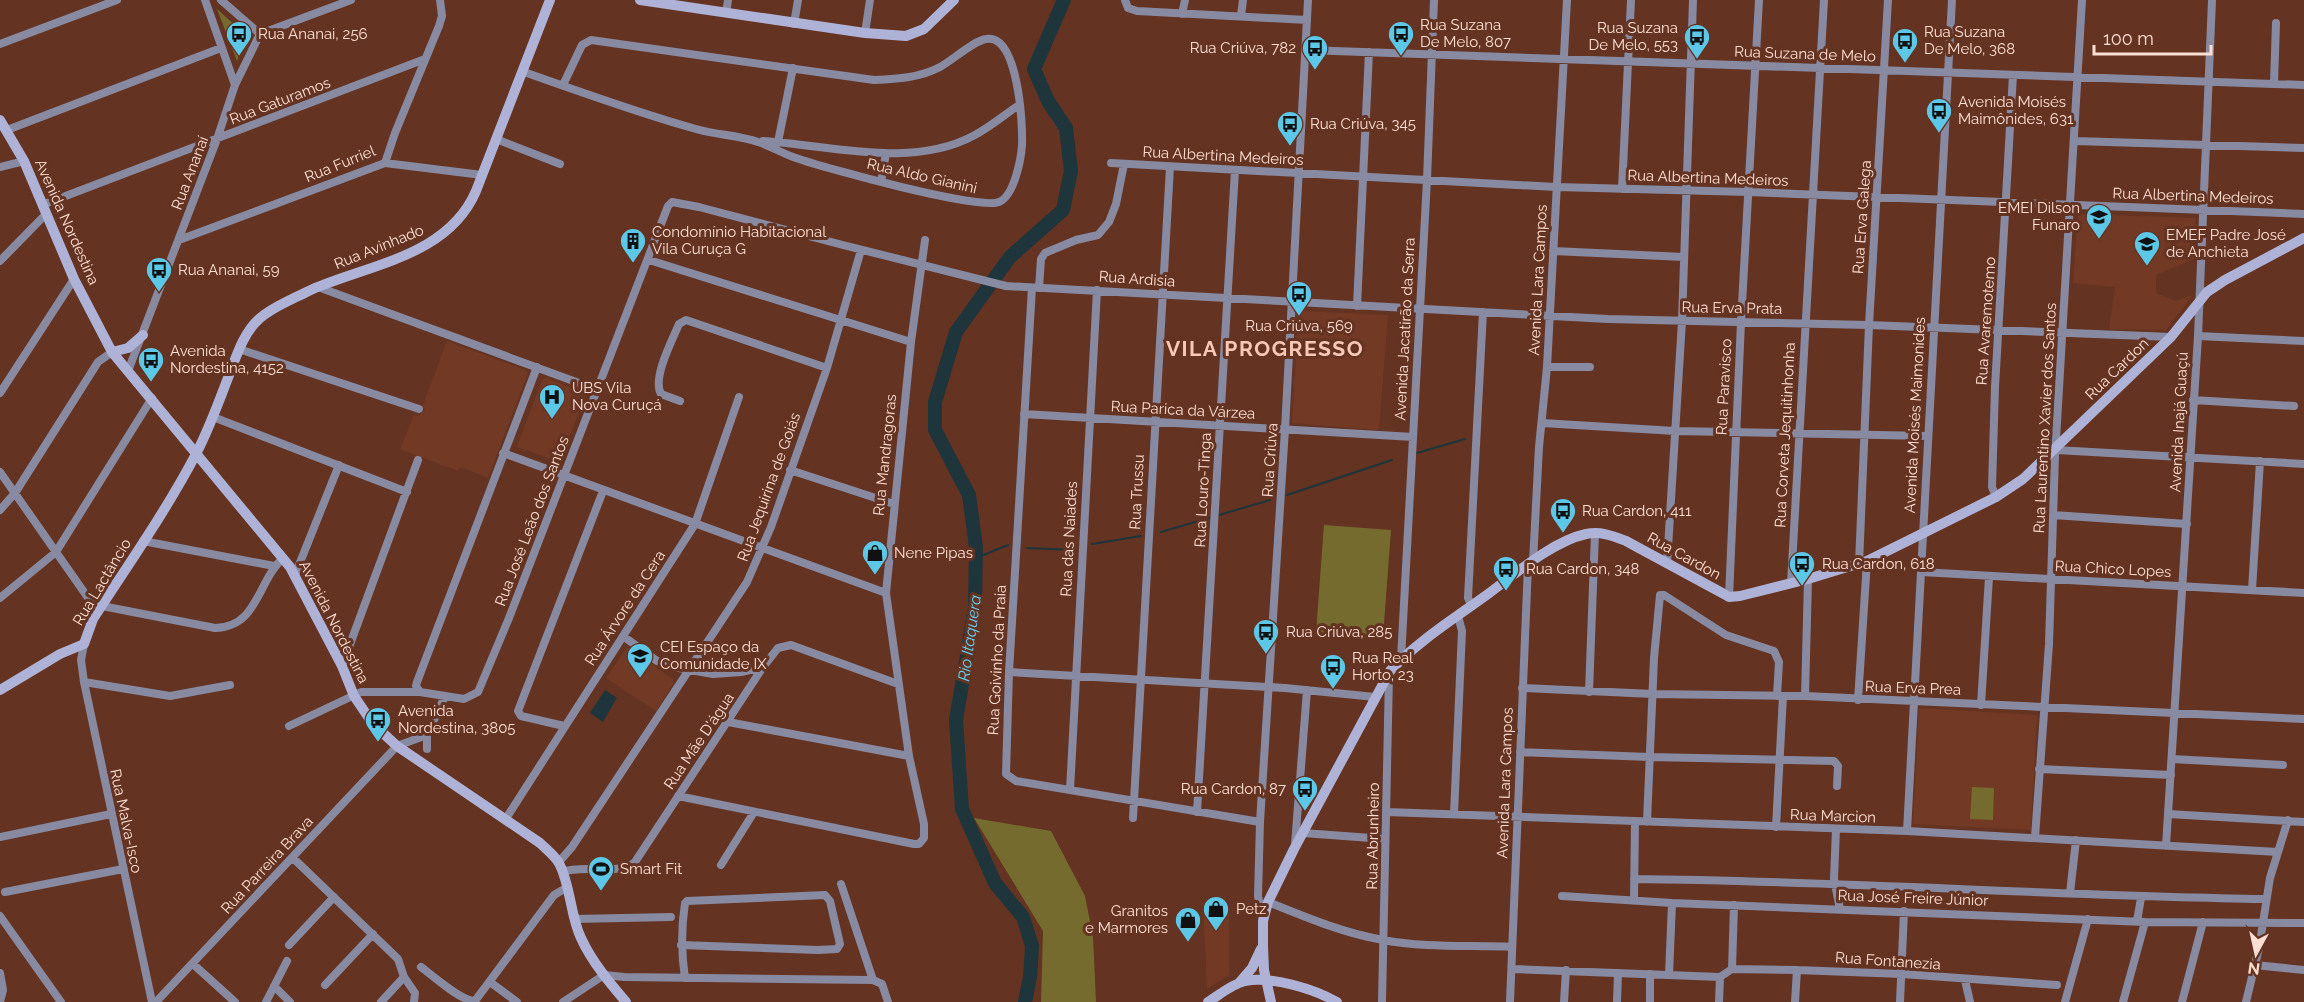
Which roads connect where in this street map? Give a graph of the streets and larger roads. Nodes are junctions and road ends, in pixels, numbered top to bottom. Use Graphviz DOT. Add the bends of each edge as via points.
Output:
graph roads {
  1 [pos="117,0"];
  2 [pos="206,0"];
  3 [pos="221,0"];
  4 [pos="351,0"];
  5 [pos="440,0"];
  6 [pos="550,0"];
  7 [pos="640,0"];
  8 [pos="728,0"];
  9 [pos="798,0"];
  10 [pos="870,0"];
  11 [pos="954,0"];
  12 [pos="1185,0"];
  13 [pos="1243,0"];
  14 [pos="1308,0"];
  15 [pos="1434,0"];
  16 [pos="1567,0"];
  17 [pos="1631,0"];
  18 [pos="1694,0"];
  19 [pos="1759,0"];
  20 [pos="1824,0"];
  21 [pos="1888,0"];
  22 [pos="1952,0"];
  23 [pos="2082,0"];
  24 [pos="2212,0"];
  25 [pos="1125,3"];
  26 [pos="726,13"];
  27 [pos="1182,14"];
  28 [pos="1241,16"];
  29 [pos="1307,20"];
  30 [pos="2276,23"];
  31 [pos="794,24"];
  32 [pos="865,33"];
  33 [pos="260,34"];
  34 [pos="0,44"];
  35 [pos="221,48"];
  36 [pos="1306,50"];
  37 [pos="1370,52"];
  38 [pos="1433,54"];
  39 [pos="425,59"];
  40 [pos="1564,59"];
  41 [pos="1628,61"];
  42 [pos="1690,63"];
  43 [pos="1755,66"];
  44 [pos="793,68"];
  45 [pos="1821,68"];
  46 [pos="1884,70"];
  47 [pos="524,72"];
  48 [pos="1949,72"];
  49 [pos="2013,75"];
  50 [pos="2078,77"];
  51 [pos="2208,81"];
  52 [pos="2274,84"];
  53 [pos="235,85"];
  54 [pos="2304,85"];
  55 [pos="563,86"];
  56 [pos="1019,105"];
  57 [pos="0,120"];
  58 [pos="7,130"];
  59 [pos="217,139"];
  60 [pos="496,140"];
  61 [pos="757,141"];
  62 [pos="2075,141"];
  63 [pos="778,142"];
  64 [pos="2206,144"];
  65 [pos="2304,148"];
  66 [pos="886,153"];
  67 [pos="24,161"];
  68 [pos="385,163"];
  69 [pos="1111,163"];
  70 [pos="560,164"];
  71 [pos="1124,164"];
  72 [pos="0,167"];
  73 [pos="1170,167"];
  74 [pos="1235,170"];
  75 [pos="1298,174"];
  76 [pos="482,175"];
  77 [pos="1364,177"];
  78 [pos="1427,180"];
  79 [pos="882,182"];
  80 [pos="1556,187"];
  81 [pos="1622,189"];
  82 [pos="1685,191"];
  83 [pos="1749,192"];
  84 [pos="1814,195"];
  85 [pos="1877,198"];
  86 [pos="1942,201"];
  87 [pos="683,203"];
  88 [pos="2007,203"];
  89 [pos="2071,205"];
  90 [pos="44,210"];
  91 [pos="2204,210"];
  92 [pos="2304,214"];
  93 [pos="2304,238"];
  94 [pos="179,240"];
  95 [pos="925,240"];
  96 [pos="861,250"];
  97 [pos="1553,251"];
  98 [pos="1684,257"];
  99 [pos="649,260"];
  100 [pos="0,261"];
  101 [pos="923,264"];
  102 [pos="74,279"];
  103 [pos="318,287"];
  104 [pos="1035,288"];
  105 [pos="1097,290"];
  106 [pos="1161,294"];
  107 [pos="1227,299"];
  108 [pos="2200,300"];
  109 [pos="1292,302"];
  110 [pos="1357,306"];
  111 [pos="1420,309"];
  112 [pos="1483,312"];
  113 [pos="1550,316"];
  114 [pos="839,321"];
  115 [pos="1682,321"];
  116 [pos="1741,322"];
  117 [pos="1805,323"];
  118 [pos="1869,325"];
  119 [pos="1933,328"];
  120 [pos="2000,330"];
  121 [pos="2062,333"];
  122 [pos="142,335"];
  123 [pos="2171,336"];
  124 [pos="2198,336"];
  125 [pos="2304,341"];
  126 [pos="911,342"];
  127 [pos="239,349"];
  128 [pos="112,352"];
  129 [pos="537,367"];
  130 [pos="1547,367"];
  131 [pos="1590,367"];
  132 [pos="827,368"];
  133 [pos="128,371"];
  134 [pos="598,390"];
  135 [pos="0,393"];
  136 [pos="739,397"];
  137 [pos="152,398"];
  138 [pos="2193,400"];
  139 [pos="680,401"];
  140 [pos="2294,406"];
  141 [pos="419,409"];
  142 [pos="1024,414"];
  143 [pos="213,417"];
  144 [pos="1089,418"];
  145 [pos="1155,422"];
  146 [pos="1542,423"];
  147 [pos="1220,426"];
  148 [pos="1285,429"];
  149 [pos="1675,431"];
  150 [pos="1736,433"];
  151 [pos="1799,434"];
  152 [pos="1864,435"];
  153 [pos="1928,436"];
  154 [pos="1413,437"];
  155 [pos="2056,450"];
  156 [pos="196,453"];
  157 [pos="503,453"];
  158 [pos="2191,457"];
  159 [pos="418,460"];
  160 [pos="2260,461"];
  161 [pos="2304,464"];
  162 [pos="339,465"];
  163 [pos="790,470"];
  164 [pos="0,472"];
  165 [pos="563,475"];
  166 [pos="603,491"];
  167 [pos="406,492"];
  168 [pos="15,493"];
  169 [pos="1996,497"];
  170 [pos="894,504"];
  171 [pos="0,510"];
  172 [pos="2053,515"];
  173 [pos="695,524"];
  174 [pos="2187,524"];
  175 [pos="1595,533"];
  176 [pos="1923,533"];
  177 [pos="144,541"];
  178 [pos="763,549"];
  179 [pos="56,552"];
  180 [pos="284,558"];
  181 [pos="1863,562"];
  182 [pos="1531,564"];
  183 [pos="1667,564"];
  184 [pos="274,567"];
  185 [pos="1921,572"];
  186 [pos="295,575"];
  187 [pos="1989,577"];
  188 [pos="1808,579"];
  189 [pos="2049,579"];
  190 [pos="1791,583"];
  191 [pos="2183,586"];
  192 [pos="2252,590"];
  193 [pos="886,593"];
  194 [pos="2304,593"];
  195 [pos="1729,597"];
  196 [pos="0,598"];
  197 [pos="1472,606"];
  198 [pos="100,609"];
  199 [pos="1458,616"];
  200 [pos="623,636"];
  201 [pos="84,644"];
  202 [pos="1401,659"];
  203 [pos="342,666"];
  204 [pos="763,667"];
  205 [pos="690,669"];
  206 [pos="1389,671"];
  207 [pos="1009,672"];
  208 [pos="1075,676"];
  209 [pos="1141,680"];
  210 [pos="84,682"];
  211 [pos="898,684"];
  212 [pos="1205,684"];
  213 [pos="230,685"];
  214 [pos="1269,687"];
  215 [pos="1522,688"];
  216 [pos="0,690"];
  217 [pos="1307,690"];
  218 [pos="420,692"];
  219 [pos="1589,692"];
  220 [pos="1653,694"];
  221 [pos="354,696"];
  222 [pos="445,696"];
  223 [pos="1780,696"];
  224 [pos="1805,696"];
  225 [pos="1375,697"];
  226 [pos="1858,700"];
  227 [pos="1915,702"];
  228 [pos="1981,705"];
  229 [pos="2044,708"];
  230 [pos="2174,712"];
  231 [pos="2304,719"];
  232 [pos="728,722"];
  233 [pos="289,726"];
  234 [pos="564,726"];
  235 [pos="427,735"];
  236 [pos="397,746"];
  237 [pos="427,749"];
  238 [pos="1520,752"];
  239 [pos="909,756"];
  240 [pos="1650,757"];
  241 [pos="2172,759"];
  242 [pos="1780,761"];
  243 [pos="2283,765"];
  244 [pos="2039,769"];
  245 [pos="2170,774"];
  246 [pos="1837,786"];
  247 [pos="1070,790"];
  248 [pos="678,796"];
  249 [pos="1134,801"];
  250 [pos="754,812"];
  251 [pos="1197,812"];
  252 [pos="1387,812"];
  253 [pos="111,814"];
  254 [pos="1454,814"];
  255 [pos="2168,814"];
  256 [pos="1517,815"];
  257 [pos="1133,818"];
  258 [pos="506,820"];
  259 [pos="2288,820"];
  260 [pos="1260,822"];
  261 [pos="1635,822"];
  262 [pos="1647,822"];
  263 [pos="2304,822"];
  264 [pos="1776,827"];
  265 [pos="1836,829"];
  266 [pos="1907,831"];
  267 [pos="1303,833"];
  268 [pos="0,837"];
  269 [pos="2035,837"];
  270 [pos="1385,839"];
  271 [pos="2076,840"];
  272 [pos="2166,846"];
  273 [pos="1294,849"];
  274 [pos="2278,852"];
  275 [pos="293,858"];
  276 [pos="721,865"];
  277 [pos="560,867"];
  278 [pos="123,868"];
  279 [pos="1634,879"];
  280 [pos="841,884"];
  281 [pos="1836,885"];
  282 [pos="566,888"];
  283 [pos="5,892"];
  284 [pos="2070,893"];
  285 [pos="1562,896"];
  286 [pos="334,897"];
  287 [pos="2142,898"];
  288 [pos="2266,899"];
  289 [pos="1634,900"];
  290 [pos="1268,903"];
  291 [pos="1672,903"];
  292 [pos="1734,905"];
  293 [pos="1839,909"];
  294 [pos="1904,911"];
  295 [pos="0,916"];
  296 [pos="672,917"];
  297 [pos="574,919"];
  298 [pos="2088,919"];
  299 [pos="1263,921"];
  300 [pos="2141,921"];
  301 [pos="2264,921"];
  302 [pos="2203,922"];
  303 [pos="2304,923"];
  304 [pos="373,934"];
  305 [pos="1384,941"];
  306 [pos="289,945"];
  307 [pos="681,945"];
  308 [pos="1263,946"];
  309 [pos="1512,946"];
  310 [pos="287,961"];
  311 [pos="193,964"];
  312 [pos="2255,965"];
  313 [pos="421,967"];
  314 [pos="1512,969"];
  315 [pos="1732,969"];
  316 [pos="1566,970"];
  317 [pos="1797,970"];
  318 [pos="2304,970"];
  319 [pos="0,973"];
  320 [pos="1618,973"];
  321 [pos="1650,974"];
  322 [pos="604,975"];
  323 [pos="1669,975"];
  324 [pos="1902,975"];
  325 [pos="404,977"];
  326 [pos="1720,977"];
  327 [pos="685,978"];
  328 [pos="873,980"];
  329 [pos="1266,980"];
  330 [pos="1965,980"];
  331 [pos="490,982"];
  332 [pos="1238,984"];
  333 [pos="325,985"];
  334 [pos="2057,985"];
  335 [pos="274,986"];
  336 [pos="0,1002"];
  337 [pos="61,1002"];
  338 [pos="154,1002"];
  339 [pos="235,1002"];
  340 [pos="266,1002"];
  341 [pos="290,1002"];
  342 [pos="381,1002"];
  343 [pos="414,1002"];
  344 [pos="517,1002"];
  345 [pos="563,1002"];
  346 [pos="626,1002"];
  347 [pos="888,1002"];
  348 [pos="1208,1002"];
  349 [pos="1270,1002"];
  350 [pos="1337,1002"];
  351 [pos="1382,1002"];
  352 [pos="1510,1002"];
  353 [pos="1564,1002"];
  354 [pos="1617,1002"];
  355 [pos="1650,1002"];
  356 [pos="1719,1002"];
  357 [pos="1795,1002"];
  358 [pos="1900,1002"];
  359 [pos="1970,1002"];
  360 [pos="2065,1002"];
  361 [pos="2124,1002"];
  362 [pos="2182,1002"];
  363 [pos="2246,1002"];
  1 -- 34 [label="street"];
  2 -- 35 [label="street"];
  3 -- 33 [label="street"];
  4 -- 33 [label="street"];
  5 -- 39 [label="street, Rua Furriel" via="442,16"];
  6 -- 47 [label="street, Rua Avinhado"];
  7 -- 26 [label="street"];
  8 -- 26 [label="street"];
  9 -- 31 [label="street"];
  10 -- 32 [label="street"];
  11 -- 32 [label="street" via="924,29 913,34"];
  12 -- 27 [label="street"];
  13 -- 28 [label="street"];
  14 -- 29 [label="street, Rua Criúva"];
  15 -- 38 [label="street, Avenida Jacatirão da Serra"];
  16 -- 40 [label="street, Avenida Lara Campos"];
  17 -- 41 [label="street"];
  18 -- 42 [label="street"];
  19 -- 43 [label="street, Rua Paravisco"];
  20 -- 45 [label="street, Rua Corveta Jequitinhonha"];
  21 -- 46 [label="street, Rua Erva Galega"];
  22 -- 48 [label="street, Avenida Moisés Maimonides"];
  23 -- 50 [label="street, Rua Laurentino Xavier dos Santos"];
  24 -- 51 [label="street, Avenida Inajá Guaçú"];
  25 -- 27 [label="street" via="1137,11"];
  26 -- 31 [label="street"];
  27 -- 28 [label="street"];
  28 -- 29 [label="street"];
  29 -- 36 [label="street, Rua Criúva"];
  30 -- 52 [label="street"];
  31 -- 32 [label="street"];
  33 -- 53 [label="street, Rua Ananaí"];
  35 -- 53 [label="street"];
  35 -- 58 [label="street"];
  36 -- 37 [label="street, Rua Suzana de Melo"];
  36 -- 75 [label="street, Rua Criúva"];
  37 -- 38 [label="street, Rua Suzana de Melo"];
  37 -- 77 [label="street"];
  38 -- 40 [label="street, Rua Suzana de Melo"];
  38 -- 78 [label="street, Avenida Jacatirão da Serra"];
  39 -- 59 [label="street, Rua Gaturamos"];
  39 -- 68 [label="street, Rua Furriel"];
  40 -- 41 [label="street, Rua Suzana de Melo"];
  40 -- 80 [label="street, Avenida Lara Campos"];
  41 -- 42 [label="street, Rua Suzana de Melo"];
  41 -- 81 [label="street"];
  42 -- 43 [label="street, Rua Suzana de Melo"];
  42 -- 82 [label="street"];
  43 -- 45 [label="street, Rua Suzana de Melo"];
  43 -- 83 [label="street, Rua Paravisco"];
  44 -- 55 [label="street, Rua Aldo Gianini" via="591,40 582,45"];
  44 -- 56 [label="street, Rua Aldo Gianini" via="874,80 907,79 939,68 990,38 1005,46"];
  44 -- 63 [label="street"];
  45 -- 46 [label="street, Rua Suzana de Melo"];
  45 -- 84 [label="street, Rua Corveta Jequitinhonha"];
  46 -- 48 [label="street, Rua Suzana de Melo"];
  46 -- 85 [label="street, Rua Erva Galega"];
  47 -- 55 [label="street, Rua Aldo Gianini"];
  47 -- 60 [label="street, Rua Avinhado"];
  48 -- 49 [label="street, Rua Suzana de Melo"];
  48 -- 86 [label="street, Avenida Moisés Maimonides"];
  49 -- 50 [label="street, Rua Suzana de Melo"];
  49 -- 88 [label="street, Rua Avaremotemo"];
  50 -- 51 [label="street, Rua Suzana de Melo"];
  50 -- 62 [label="street, Rua Laurentino Xavier dos Santos"];
  51 -- 52 [label="street, Rua Suzana de Melo"];
  51 -- 64 [label="street, Avenida Inajá Guaçú"];
  52 -- 54 [label="street, Rua Suzana de Melo"];
  53 -- 59 [label="street, Rua Ananaí"];
  55 -- 61 [label="street, Rua Aldo Gianini" via="697,130"];
  56 -- 66 [label="street" via="972,136 933,148"];
  56 -- 79 [label="street, Rua Aldo Gianini" via="1022,148 1018,173 1001,202 982,204"];
  57 -- 58 [label="street, Avenida Nordestina"];
  58 -- 67 [label="street, Avenida Nordestina"];
  59 -- 90 [label="street, Rua Gaturamos"];
  59 -- 94 [label="street, Rua Ananaí"];
  60 -- 70 [label="street"];
  60 -- 76 [label="street, Rua Avinhado"];
  61 -- 63 [label="street"];
  61 -- 79 [label="street, Rua Aldo Gianini" via="796,158"];
  62 -- 64 [label="street"];
  62 -- 89 [label="street, Rua Laurentino Xavier dos Santos"];
  63 -- 66 [label="street"];
  64 -- 65 [label="street"];
  64 -- 91 [label="street, Avenida Inajá Guaçú"];
  66 -- 79 [label="street"];
  67 -- 72 [label="street"];
  67 -- 90 [label="street, Avenida Nordestina"];
  68 -- 76 [label="street"];
  68 -- 94 [label="street, Rua Furriel"];
  69 -- 71 [label="street, Rua Albertina Medeiros"];
  71 -- 73 [label="street, Rua Albertina Medeiros"];
  71 -- 104 [label="street, Rua Goivinho da Praia" via="1109,222 1098,235 1045,253"];
  73 -- 74 [label="street, Rua Albertina Medeiros"];
  73 -- 106 [label="street, Rua Trussu"];
  74 -- 75 [label="street, Rua Albertina Medeiros"];
  74 -- 107 [label="street, Rua Louro-Tinga"];
  75 -- 77 [label="street, Rua Albertina Medeiros"];
  75 -- 109 [label="street, Rua Criúva"];
  76 -- 103 [label="street, Rua Avinhado" via="472,200 438,238"];
  77 -- 78 [label="street, Rua Albertina Medeiros"];
  77 -- 110 [label="street"];
  78 -- 80 [label="street, Rua Albertina Medeiros"];
  78 -- 111 [label="street, Avenida Jacatirão da Serra"];
  80 -- 81 [label="street, Rua Albertina Medeiros"];
  80 -- 97 [label="street, Avenida Lara Campos"];
  81 -- 82 [label="street, Rua Albertina Medeiros"];
  82 -- 83 [label="street, Rua Albertina Medeiros"];
  82 -- 98 [label="street"];
  83 -- 84 [label="street, Rua Albertina Medeiros"];
  83 -- 116 [label="street, Rua Paravisco"];
  84 -- 85 [label="street, Rua Albertina Medeiros"];
  84 -- 117 [label="street, Rua Corveta Jequitinhonha"];
  85 -- 86 [label="street, Rua Albertina Medeiros"];
  85 -- 118 [label="street, Rua Erva Galega"];
  86 -- 88 [label="street, Rua Albertina Medeiros"];
  86 -- 119 [label="street, Avenida Moisés Maimonides"];
  87 -- 96 [label="street, Rua Ardisia"];
  87 -- 99 [label="street, Rua José Leão dos Santos" via="672,202 668,206"];
  88 -- 89 [label="street, Rua Albertina Medeiros"];
  88 -- 120 [label="street, Rua Avaremotemo"];
  89 -- 91 [label="street, Rua Albertina Medeiros"];
  89 -- 121 [label="street, Rua Laurentino Xavier dos Santos"];
  90 -- 100 [label="street"];
  90 -- 102 [label="street, Avenida Nordestina"];
  91 -- 92 [label="street, Rua Albertina Medeiros"];
  91 -- 108 [label="street, Avenida Inajá Guaçú"];
  93 -- 108 [label="street, Rua Cardon" via="2216,286"];
  94 -- 122 [label="street, Rua Ananaí"];
  95 -- 101 [label="street, Rua Mandragoras"];
  96 -- 101 [label="street, Rua Ardisia"];
  96 -- 114 [label="street, Rua Jequirina de Goiás"];
  97 -- 98 [label="street"];
  97 -- 113 [label="street, Avenida Lara Campos"];
  98 -- 115 [label="street"];
  99 -- 114 [label="street"];
  99 -- 134 [label="street, Rua José Leão dos Santos"];
  101 -- 104 [label="street, Rua Ardisia" via="1006,286"];
  101 -- 126 [label="street, Rua Mandragoras"];
  102 -- 128 [label="street, Avenida Nordestina"];
  102 -- 135 [label="street"];
  103 -- 127 [label="street, Rua Avinhado" via="273,308 251,327"];
  103 -- 129 [label="street"];
  104 -- 105 [label="street, Rua Ardisia"];
  104 -- 142 [label="street, Rua Goivinho da Praia"];
  105 -- 106 [label="street, Rua Ardisia"];
  105 -- 144 [label="street, Rua das Naiades"];
  106 -- 107 [label="street, Rua Ardisia"];
  106 -- 145 [label="street, Rua Trussu"];
  107 -- 109 [label="street, Rua Ardisia"];
  107 -- 147 [label="street, Rua Louro-Tinga"];
  108 -- 123 [label="street, Rua Cardon"];
  108 -- 124 [label="street, Avenida Inajá Guaçú"];
  109 -- 110 [label="street, Rua Erva Prata"];
  109 -- 148 [label="street, Rua Criúva"];
  110 -- 111 [label="street, Rua Erva Prata"];
  111 -- 112 [label="street, Rua Erva Prata"];
  111 -- 154 [label="street, Avenida Jacatirão da Serra"];
  112 -- 113 [label="street, Rua Erva Prata"];
  112 -- 197 [label="street" via="1468,598"];
  113 -- 115 [label="street, Rua Erva Prata"];
  113 -- 130 [label="street, Avenida Lara Campos"];
  114 -- 126 [label="street"];
  114 -- 132 [label="street, Rua Jequirina de Goiás"];
  115 -- 116 [label="street, Rua Erva Prata"];
  115 -- 149 [label="street"];
  116 -- 117 [label="street, Rua Erva Prata"];
  116 -- 150 [label="street, Rua Paravisco"];
  117 -- 118 [label="street, Rua Erva Prata"];
  117 -- 151 [label="street, Rua Corveta Jequitinhonha"];
  118 -- 119 [label="street, Rua Erva Prata"];
  118 -- 152 [label="street, Rua Erva Galega"];
  119 -- 120 [label="street, Rua Erva Prata"];
  119 -- 153 [label="street, Avenida Moisés Maimonides"];
  120 -- 121 [label="street, Rua Erva Prata"];
  120 -- 169 [label="street, Rua Avaremotemo" via="1992,487"];
  121 -- 123 [label="street, Rua Erva Prata"];
  121 -- 155 [label="street, Rua Laurentino Xavier dos Santos"];
  122 -- 128 [label="street" via="128,348"];
  122 -- 133 [label="street, Rua Ananaí"];
  123 -- 155 [label="street, Rua Cardon"];
  124 -- 125 [label="street"];
  124 -- 138 [label="street, Avenida Inajá Guaçú"];
  126 -- 170 [label="street, Rua Mandragoras"];
  127 -- 141 [label="street"];
  127 -- 143 [label="street, Rua Avinhado"];
  128 -- 133 [label="street, Avenida Nordestina"];
  128 -- 168 [label="street" via="98,362"];
  129 -- 134 [label="street"];
  129 -- 157 [label="street"];
  130 -- 131 [label="street"];
  130 -- 146 [label="street, Avenida Lara Campos"];
  132 -- 139 [label="street" via="686,320 679,324 658,378 661,394"];
  132 -- 163 [label="street, Rua Jequirina de Goiás"];
  133 -- 137 [label="street, Avenida Nordestina"];
  134 -- 165 [label="street, Rua José Leão dos Santos"];
  136 -- 173 [label="street, Rua Árvore da Cera"];
  137 -- 156 [label="street, Avenida Nordestina"];
  137 -- 179 [label="street"];
  138 -- 140 [label="street"];
  138 -- 158 [label="street, Avenida Inajá Guaçú"];
  142 -- 144 [label="street, Rua Parica da Várzea"];
  142 -- 207 [label="street, Rua Goivinho da Praia"];
  143 -- 156 [label="street, Rua Avinhado"];
  143 -- 162 [label="street"];
  144 -- 145 [label="street, Rua Parica da Várzea"];
  144 -- 208 [label="street, Rua das Naiades"];
  145 -- 147 [label="street, Rua Parica da Várzea"];
  145 -- 209 [label="street, Rua Trussu"];
  146 -- 149 [label="street"];
  146 -- 182 [label="street, Avenida Lara Campos"];
  147 -- 148 [label="street, Rua Parica da Várzea"];
  147 -- 212 [label="street, Rua Louro-Tinga"];
  148 -- 154 [label="street, Rua Parica da Várzea"];
  148 -- 214 [label="street, Rua Criúva"];
  149 -- 150 [label="street"];
  149 -- 183 [label="street"];
  150 -- 151 [label="street"];
  150 -- 195 [label="street, Rua Paravisco"];
  151 -- 152 [label="street"];
  151 -- 190 [label="street, Rua Corveta Jequitinhonha"];
  152 -- 153 [label="street"];
  152 -- 181 [label="street, Rua Erva Galega"];
  153 -- 176 [label="street, Avenida Moisés Maimonides"];
  154 -- 202 [label="street, Avenida Jacatirão da Serra"];
  155 -- 158 [label="street"];
  155 -- 169 [label="street, Rua Cardon"];
  155 -- 172 [label="street, Rua Laurentino Xavier dos Santos"];
  156 -- 177 [label="street, Rua Lactâncio"];
  156 -- 180 [label="street, Avenida Nordestina"];
  157 -- 165 [label="street"];
  157 -- 218 [label="street" via="417,682"];
  158 -- 160 [label="street"];
  158 -- 174 [label="street, Avenida Inajá Guaçú"];
  159 -- 167 [label="street"];
  160 -- 161 [label="street"];
  160 -- 192 [label="street"];
  162 -- 167 [label="street"];
  162 -- 186 [label="street"];
  163 -- 170 [label="street"];
  163 -- 178 [label="street, Rua Jequirina de Goiás"];
  164 -- 168 [label="street"];
  165 -- 166 [label="street"];
  165 -- 222 [label="street, Rua José Leão dos Santos" via="478,692 464,699"];
  166 -- 173 [label="street"];
  166 -- 234 [label="street" via="518,713"];
  167 -- 203 [label="street"];
  168 -- 171 [label="street"];
  168 -- 179 [label="street"];
  169 -- 176 [label="street, Rua Cardon"];
  170 -- 193 [label="street, Rua Mandragoras"];
  172 -- 174 [label="street"];
  172 -- 189 [label="street, Rua Laurentino Xavier dos Santos"];
  173 -- 178 [label="street"];
  173 -- 200 [label="street, Rua Árvore da Cera"];
  174 -- 191 [label="street, Avenida Inajá Guaçú"];
  175 -- 182 [label="street" via="1570,539"];
  175 -- 183 [label="street, Rua Cardon" via="1626,541"];
  175 -- 219 [label="street"];
  176 -- 181 [label="street, Rua Cardon"];
  176 -- 185 [label="street, Avenida Moisés Maimonides"];
  177 -- 184 [label="street"];
  177 -- 198 [label="street, Rua Lactâncio"];
  178 -- 193 [label="street"];
  178 -- 205 [label="street, Rua Jequirina de Goiás" via="747,582"];
  179 -- 196 [label="street"];
  179 -- 198 [label="street"];
  180 -- 184 [label="street"];
  180 -- 186 [label="street, Avenida Nordestina"];
  181 -- 188 [label="street, Rua Cardon"];
  181 -- 226 [label="street, Rua Erva Galega"];
  182 -- 197 [label="street"];
  182 -- 215 [label="street, Avenida Lara Campos"];
  183 -- 195 [label="street, Rua Cardon"];
  184 -- 198 [label="street" via="246,616 228,628"];
  185 -- 187 [label="street, Rua Chico Lopes"];
  185 -- 227 [label="street, Avenida Moisés Maimonides"];
  186 -- 203 [label="street, Avenida Nordestina"];
  187 -- 189 [label="street, Rua Chico Lopes"];
  187 -- 228 [label="street"];
  188 -- 190 [label="street, Rua Cardon"];
  188 -- 224 [label="street"];
  189 -- 191 [label="street, Rua Chico Lopes"];
  189 -- 229 [label="street, Rua Laurentino Xavier dos Santos"];
  190 -- 195 [label="street, Rua Cardon"];
  191 -- 192 [label="street, Rua Chico Lopes"];
  191 -- 230 [label="street, Avenida Inajá Guaçú"];
  192 -- 194 [label="street, Rua Chico Lopes"];
  193 -- 211 [label="street, Rua Mandragoras"];
  197 -- 199 [label="street"];
  198 -- 201 [label="street, Rua Lactâncio"];
  199 -- 202 [label="street"];
  199 -- 254 [label="street" via="1462,631"];
  200 -- 205 [label="street" via="657,661"];
  200 -- 234 [label="street, Rua Árvore da Cera"];
  201 -- 210 [label="street, Rua Malva-Isco"];
  201 -- 216 [label="street, Rua Lactâncio"];
  202 -- 206 [label="street"];
  203 -- 221 [label="street, Avenida Nordestina"];
  204 -- 205 [label="street" via="713,674"];
  204 -- 211 [label="street, Rua Mãe D'água" via="778,648 791,645"];
  204 -- 232 [label="street, Rua Mãe D'água"];
  205 -- 277 [label="street, Rua Jequirina de Goiás"];
  206 -- 225 [label="street"];
  206 -- 252 [label="street, Rua Abrunheiro"];
  207 -- 208 [label="street"];
  207 -- 247 [label="street, Rua Goivinho da Praia" via="1006,774 1016,781"];
  208 -- 209 [label="street"];
  208 -- 247 [label="street, Rua das Naiades"];
  209 -- 212 [label="street"];
  209 -- 249 [label="street, Rua Trussu"];
  210 -- 213 [label="street" via="170,696"];
  210 -- 253 [label="street, Rua Malva-Isco"];
  211 -- 239 [label="street, Rua Mandragoras"];
  212 -- 214 [label="street"];
  212 -- 251 [label="street, Rua Louro-Tinga"];
  214 -- 217 [label="street"];
  214 -- 260 [label="street, Rua Criúva"];
  215 -- 219 [label="street, Rua Erva Prea"];
  215 -- 238 [label="street, Avenida Lara Campos"];
  217 -- 225 [label="street"];
  217 -- 273 [label="street"];
  218 -- 221 [label="street, Rua José Leão dos Santos" via="361,692"];
  218 -- 222 [label="street, Rua José Leão dos Santos"];
  219 -- 220 [label="street, Rua Erva Prea"];
  220 -- 223 [label="street, Rua Erva Prea"];
  220 -- 223 [label="street" via="1660,595 1726,634 1774,651 1779,662"];
  220 -- 240 [label="street"];
  221 -- 233 [label="street, Rua José Leão dos Santos"];
  221 -- 236 [label="street, Avenida Nordestina" via="380,732"];
  222 -- 235 [label="street"];
  223 -- 224 [label="street, Rua Erva Prea"];
  223 -- 242 [label="street"];
  224 -- 226 [label="street, Rua Erva Prea"];
  225 -- 267 [label="street"];
  226 -- 227 [label="street, Rua Erva Prea"];
  227 -- 228 [label="street, Rua Erva Prea"];
  227 -- 266 [label="street, Avenida Moisés Maimonides"];
  228 -- 229 [label="street, Rua Erva Prea"];
  229 -- 230 [label="street, Rua Erva Prea"];
  229 -- 244 [label="street, Rua Laurentino Xavier dos Santos"];
  230 -- 231 [label="street, Rua Erva Prea"];
  230 -- 241 [label="street, Avenida Inajá Guaçú"];
  232 -- 239 [label="street"];
  232 -- 248 [label="street, Rua Mãe D'água"];
  234 -- 258 [label="street, Rua Árvore da Cera"];
  235 -- 236 [label="street"];
  235 -- 237 [label="street"];
  236 -- 258 [label="street, Avenida Nordestina"];
  236 -- 275 [label="street, Rua Parreira Brava"];
  238 -- 240 [label="street"];
  238 -- 256 [label="street, Avenida Lara Campos"];
  239 -- 250 [label="street, Rua Mandragoras" via="925,832 922,842 915,844"];
  240 -- 242 [label="street"];
  240 -- 262 [label="street"];
  241 -- 243 [label="street"];
  241 -- 245 [label="street, Avenida Inajá Guaçú"];
  242 -- 246 [label="street" via="1836,762"];
  242 -- 264 [label="street"];
  244 -- 245 [label="street"];
  244 -- 269 [label="street, Rua Laurentino Xavier dos Santos"];
  245 -- 255 [label="street, Avenida Inajá Guaçú"];
  247 -- 249 [label="street, Rua Goivinho da Praia"];
  248 -- 250 [label="street"];
  248 -- 277 [label="street, Rua Mãe D'água" via="631,865"];
  249 -- 251 [label="street, Rua Goivinho da Praia"];
  249 -- 257 [label="street, Rua Trussu"];
  250 -- 276 [label="street"];
  251 -- 260 [label="street, Rua Goivinho da Praia"];
  252 -- 254 [label="street, Rua Marcion"];
  252 -- 270 [label="street, Rua Abrunheiro"];
  253 -- 268 [label="street"];
  253 -- 278 [label="street, Rua Malva-Isco"];
  254 -- 256 [label="street, Rua Marcion"];
  255 -- 259 [label="street"];
  255 -- 272 [label="street, Avenida Inajá Guaçú"];
  256 -- 261 [label="street, Rua Marcion"];
  256 -- 309 [label="street, Avenida Lara Campos"];
  258 -- 277 [label="street, Avenida Nordestina" via="540,843"];
  259 -- 263 [label="street"];
  259 -- 274 [label="street"];
  260 -- 299 [label="street, Rua Criúva" via="1258,896"];
  261 -- 262 [label="street, Rua Marcion"];
  261 -- 279 [label="street"];
  262 -- 264 [label="street, Rua Marcion"];
  264 -- 265 [label="street, Rua Marcion"];
  265 -- 266 [label="street, Rua Marcion"];
  265 -- 281 [label="street"];
  266 -- 269 [label="street, Rua Marcion"];
  267 -- 270 [label="street"];
  267 -- 273 [label="street"];
  269 -- 271 [label="street, Rua Marcion"];
  270 -- 305 [label="street, Rua Abrunheiro"];
  271 -- 272 [label="street, Rua Marcion"];
  271 -- 284 [label="street"];
  272 -- 274 [label="street, Rua Marcion"];
  273 -- 290 [label="street"];
  274 -- 288 [label="street"];
  275 -- 286 [label="street"];
  275 -- 311 [label="street, Rua Parreira Brava"];
  277 -- 282 [label="street, Avenida Nordestina"];
  278 -- 283 [label="street"];
  278 -- 338 [label="street, Rua Malva-Isco"];
  279 -- 281 [label="street, Rua José Freire Júnior"];
  279 -- 289 [label="street"];
  280 -- 328 [label="street"];
  281 -- 284 [label="street, Rua José Freire Júnior"];
  281 -- 293 [label="street"];
  282 -- 297 [label="street, Avenida Nordestina"];
  282 -- 331 [label="street" via="554,894"];
  284 -- 287 [label="street, Rua José Freire Júnior"];
  285 -- 289 [label="street, Rua José Freire Júnior"];
  286 -- 304 [label="street"];
  286 -- 306 [label="street"];
  287 -- 288 [label="street, Rua José Freire Júnior"];
  287 -- 300 [label="street"];
  288 -- 301 [label="street"];
  289 -- 291 [label="street, Rua José Freire Júnior"];
  290 -- 299 [label="street"];
  290 -- 305 [label="street"];
  291 -- 292 [label="street, Rua José Freire Júnior"];
  291 -- 323 [label="street"];
  292 -- 293 [label="street, Rua José Freire Júnior"];
  292 -- 315 [label="street"];
  293 -- 294 [label="street, Rua José Freire Júnior"];
  294 -- 298 [label="street, Rua José Freire Júnior"];
  294 -- 324 [label="street"];
  295 -- 337 [label="street"];
  296 -- 297 [label="street"];
  297 -- 322 [label="street, Avenida Nordestina"];
  298 -- 300 [label="street, Rua José Freire Júnior"];
  298 -- 360 [label="street"];
  299 -- 308 [label="street"];
  300 -- 302 [label="street, Rua José Freire Júnior"];
  300 -- 361 [label="street"];
  301 -- 302 [label="street, Rua José Freire Júnior"];
  301 -- 303 [label="street, Rua José Freire Júnior"];
  301 -- 312 [label="street"];
  302 -- 362 [label="street"];
  304 -- 325 [label="street" via="398,959"];
  304 -- 333 [label="street"];
  305 -- 309 [label="street"];
  305 -- 351 [label="street, Rua Abrunheiro"];
  307 -- 307 [label="street" via="833,950 840,944 830,901 825,896 687,901"];
  307 -- 327 [label="street"];
  308 -- 329 [label="street"];
  308 -- 332 [label="street"];
  309 -- 314 [label="street, Avenida Lara Campos"];
  310 -- 335 [label="street"];
  311 -- 338 [label="street, Rua Parreira Brava"];
  311 -- 339 [label="street"];
  312 -- 318 [label="street"];
  312 -- 363 [label="street"];
  313 -- 331 [label="street" via="471,1002"];
  314 -- 316 [label="street"];
  314 -- 352 [label="street, Avenida Lara Campos"];
  315 -- 317 [label="street, Rua Fontanezia"];
  315 -- 326 [label="street"];
  316 -- 320 [label="street"];
  316 -- 353 [label="street"];
  317 -- 324 [label="street, Rua Fontanezia"];
  317 -- 357 [label="street"];
  319 -- 336 [label="street"];
  320 -- 321 [label="street"];
  320 -- 354 [label="street"];
  321 -- 323 [label="street"];
  321 -- 355 [label="street"];
  322 -- 327 [label="street"];
  322 -- 345 [label="street"];
  322 -- 346 [label="street, Avenida Nordestina"];
  323 -- 326 [label="street"];
  324 -- 330 [label="street, Rua Fontanezia"];
  324 -- 358 [label="street"];
  325 -- 342 [label="street"];
  325 -- 343 [label="street" via="415,993"];
  326 -- 356 [label="street"];
  327 -- 328 [label="street"];
  328 -- 347 [label="street" via="882,984"];
  329 -- 332 [label="street"];
  329 -- 349 [label="street"];
  329 -- 350 [label="street" via="1303,988"];
  330 -- 334 [label="street, Rua Fontanezia"];
  330 -- 359 [label="street"];
  331 -- 344 [label="street"];
  332 -- 348 [label="street"];
  335 -- 340 [label="street"];
  335 -- 341 [label="street"];
}
